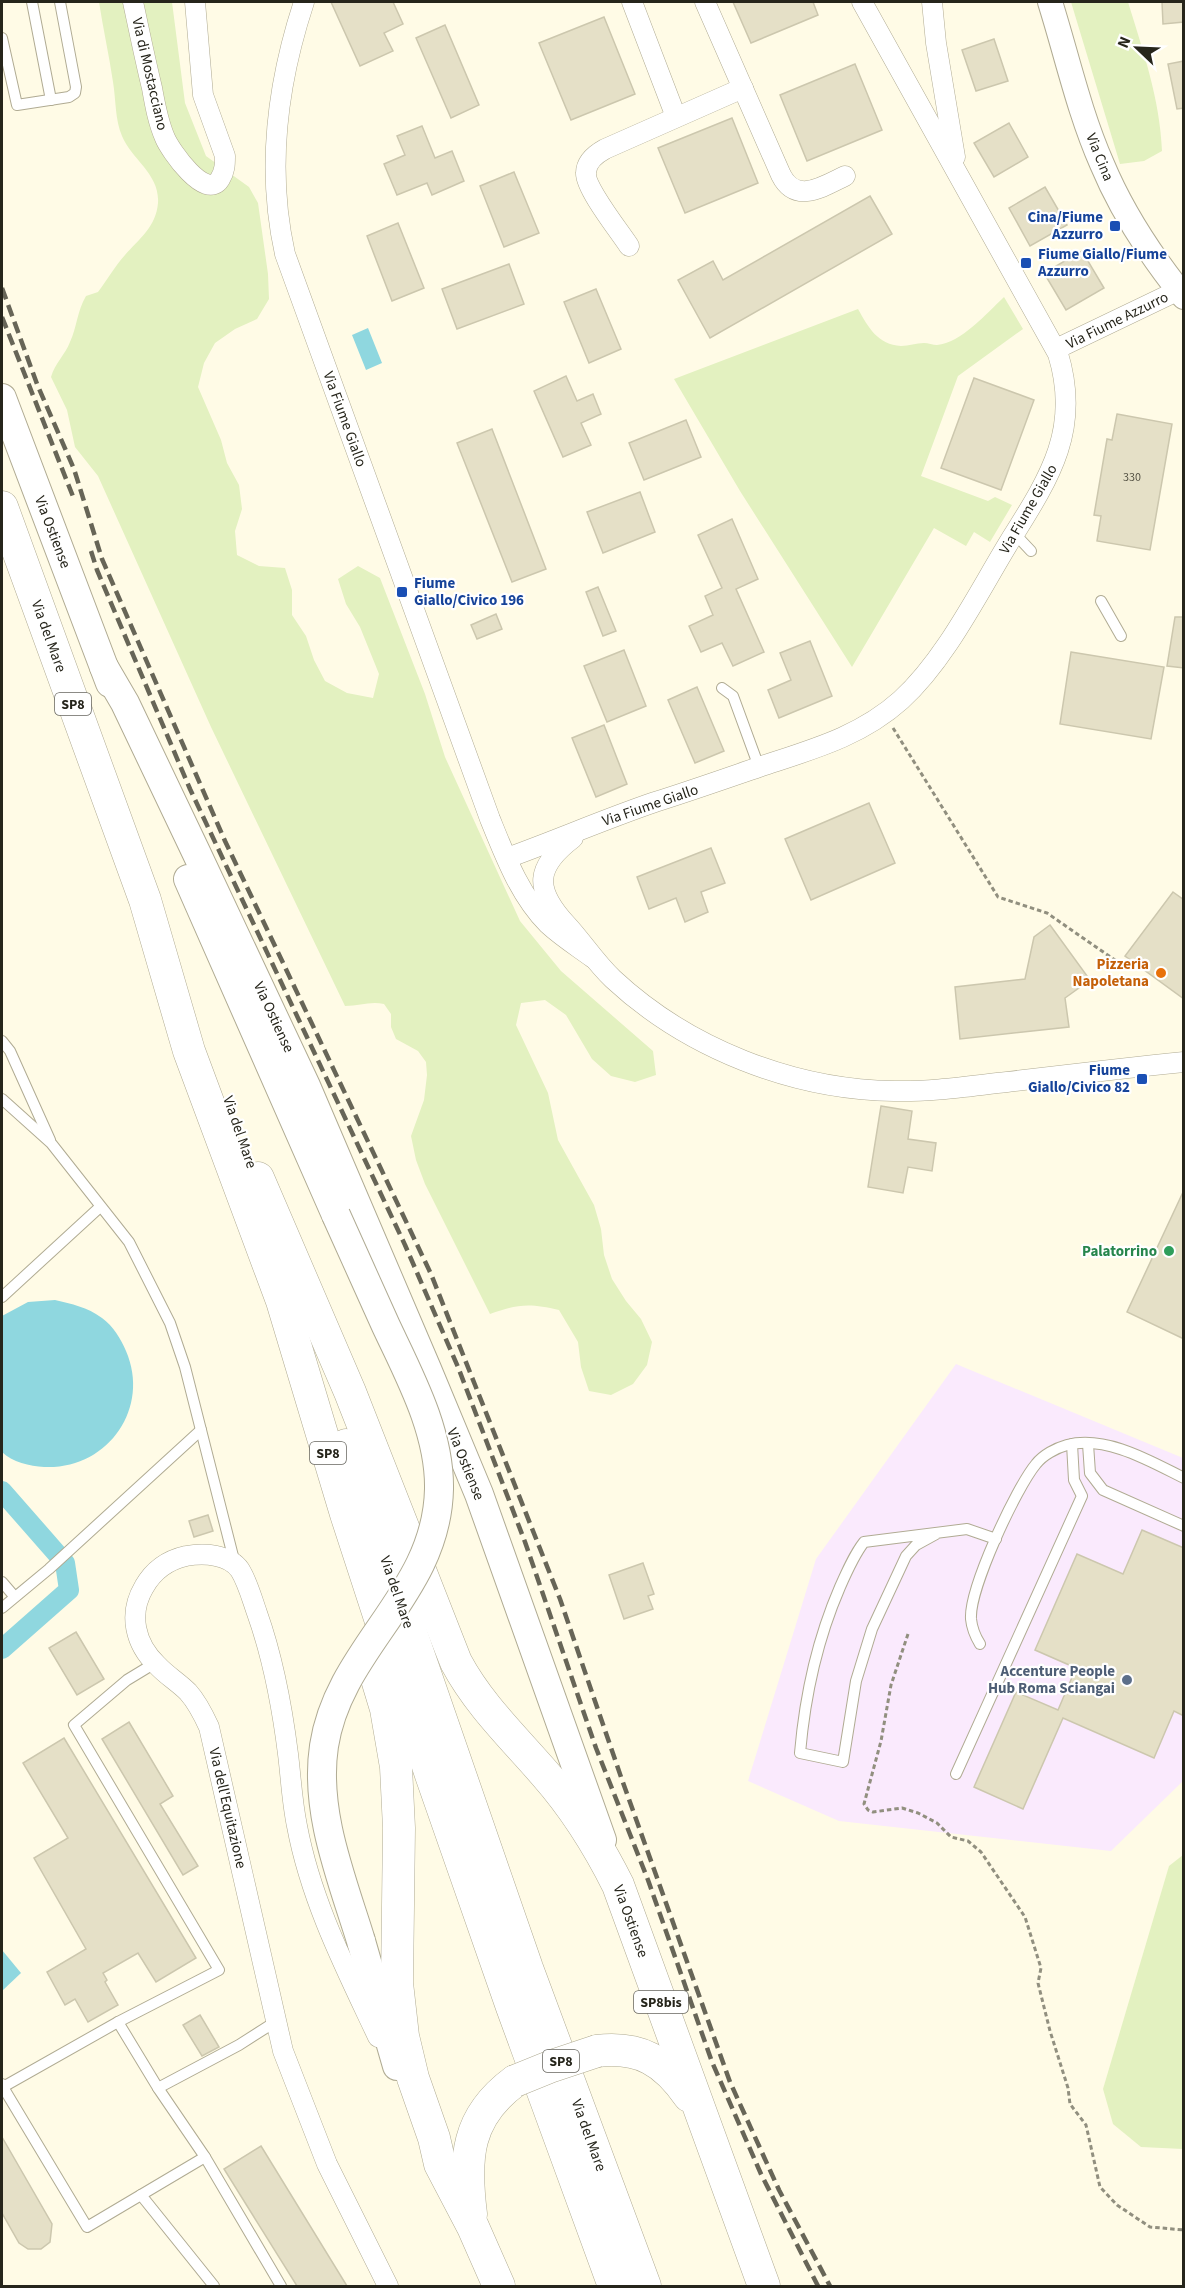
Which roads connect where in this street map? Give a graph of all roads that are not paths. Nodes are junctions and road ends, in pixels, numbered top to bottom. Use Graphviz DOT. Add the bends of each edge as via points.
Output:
graph roads {
  1 [pos="32,2"];
  2 [pos="60,2"];
  3 [pos="133,2"];
  4 [pos="195,2"];
  5 [pos="304,2"];
  6 [pos="632,2"];
  7 [pos="705,2"];
  8 [pos="862,2"];
  9 [pos="932,2"];
  10 [pos="1050,2"];
  11 [pos="2,38"];
  12 [pos="743,88"];
  13 [pos="51,100"];
  14 [pos="676,117"];
  15 [pos="957,172"];
  16 [pos="845,176"];
  17 [pos="629,246"];
  18 [pos="1181,294"];
  19 [pos="1056,349"];
  20 [pos="2,398"];
  21 [pos="2,507"];
  22 [pos="1015,534"];
  23 [pos="1031,551"];
  24 [pos="1101,601"];
  25 [pos="1121,636"];
  26 [pos="104,667"];
  27 [pos="722,688"];
  28 [pos="759,767"];
  29 [pos="588,826"];
  30 [pos="507,858"];
  31 [pos="145,900"];
  32 [pos="593,958"];
  33 [pos="2,1041"];
  34 [pos="1184,1062"];
  35 [pos="2,1100"];
  36 [pos="51,1143"];
  37 [pos="246,1149"];
  38 [pos="241,1190"];
  39 [pos="100,1207"];
  40 [pos="2,1297"];
  41 [pos="201,1430"];
  42 [pos="1072,1444"];
  43 [pos="1088,1444"];
  44 [pos="1184,1478"];
  45 [pos="1184,1526"];
  46 [pos="936,1534"];
  47 [pos="996,1539"];
  48 [pos="235,1564"];
  49 [pos="2,1582"];
  50 [pos="15,1596"];
  51 [pos="2,1608"];
  52 [pos="980,1644"];
  53 [pos="154,1663"];
  54 [pos="956,1774"];
  55 [pos="618,1886"];
  56 [pos="118,2022"];
  57 [pos="275,2022"];
  58 [pos="2,2086"];
  59 [pos="158,2088"];
  60 [pos="405,2095"];
  61 [pos="704,2120"];
  62 [pos="205,2157"];
  63 [pos="440,2164"];
  64 [pos="141,2195"];
  65 [pos="473,2227"];
  66 [pos="214,2286"];
  67 [pos="280,2286"];
  68 [pos="388,2286"];
  69 [pos="499,2286"];
  70 [pos="614,2286"];
  71 [pos="645,2286"];
  72 [pos="764,2286"];
  1 -- 13 [label="lane"];
  2 -- 13 [label="lane" via="76,87 69,97"];
  3 -- 4 [label="street, Via di Mostacciano" via="165,138 185,168 211,185 221,177 225,156 203,95"];
  5 -- 30 [label="street, Via Fiume Giallo" via="286,68 275,138 275,195 285,254"];
  6 -- 14 [label="street"];
  7 -- 12 [label="street"];
  8 -- 15 [label="street, Via Fiume Giallo"];
  9 -- 15 [label="street"];
  10 -- 18 [label="street, Via Cina" via="1086,120 1109,179 1135,228"];
  11 -- 13 [label="lane" via="15,103"];
  12 -- 14 [label="street"];
  12 -- 16 [label="street" via="788,185 798,191 811,191"];
  14 -- 17 [label="street" via="600,151 587,166 590,186"];
  15 -- 19 [label="street, Via Fiume Giallo"];
  18 -- 19 [label="street, Via Fiume Azzurro"];
  19 -- 22 [label="street, Via Fiume Giallo" via="1067,401 1062,442 1046,482"];
  20 -- 26 [label="main road, Via Ostiense / SP8bis"];
  21 -- 31 [label="main road, Via del Mare / SP8"];
  22 -- 23 [label="lane"];
  22 -- 28 [label="street, Via Fiume Giallo" via="935,661 908,693 884,714 846,737"];
  24 -- 25 [label="lane"];
  26 -- 55 [label="main road, Via Ostiense / SP8bis" via="125,703 302,1076 418,1347 479,1494"];
  26 -- 60 [label="main road, Via Ostiense / SP8bis, bridge" via="146,784 420,1403 432,1438 438,1476 437,1513 428,1550 402,1597 346,1680 332,1713 322,1779 326,1816"];
  27 -- 28 [label="lane" via="733,696"];
  28 -- 29 [label="street, Via Fiume Giallo"];
  29 -- 30 [label="street, Via Fiume Giallo"];
  29 -- 32 [label="street, Via Fiume Giallo" via="556,852 542,884 552,908"];
  30 -- 32 [label="street, Via Fiume Giallo" via="540,914"];
  31 -- 37 [label="main road, Via del Mare / SP8" via="188,992"];
  31 -- 38 [label="main road, Via del Mare / SP8" via="189,1051"];
  32 -- 34 [label="street, Via Fiume Giallo" via="635,998 691,1035 752,1063 821,1083 911,1091"];
  33 -- 36 [label="lane"];
  35 -- 36 [label="lane"];
  36 -- 39 [label="lane"];
  37 -- 55 [label="main road" via="354,1403 456,1662 482,1703 572,1806"];
  37 -- 71 [label="main road, Via del Mare / SP8" via="448,1743"];
  38 -- 63 [label="main road" via="297,1406 389,1725 398,1801 400,2017 411,2070"];
  38 -- 70 [label="main road, Via del Mare / SP8" via="282,1301 346,1514 435,1786"];
  39 -- 40 [label="lane"];
  39 -- 41 [label="lane" via="129,1242 170,1323"];
  41 -- 48 [label="lane"];
  41 -- 50 [label="lane"];
  42 -- 43 [label="lane"];
  42 -- 47 [label="lane" via="1038,1462 1023,1483"];
  42 -- 54 [label="lane" via="1074,1480 1082,1496"];
  43 -- 44 [label="lane" via="1121,1449"];
  43 -- 45 [label="lane" via="1090,1473 1102,1490"];
  46 -- 46 [label="lane" via="871,1540 864,1542 854,1556 818,1646 800,1753 843,1762 856,1681 872,1629 906,1556"];
  46 -- 47 [label="lane" via="967,1529"];
  47 -- 52 [label="lane" via="979,1582 971,1617"];
  48 -- 53 [label="street, Via dell'Equitazione" via="214,1556 187,1556 169,1562 146,1582 137,1601 135,1631"];
  48 -- 60 [label="street" via="245,1579 260,1621 282,1706 299,1837 319,1905"];
  49 -- 50 [label="lane"];
  50 -- 51 [label="lane"];
  53 -- 56 [label="lane" via="127,1680 74,1725 219,1970"];
  53 -- 57 [label="street, Via dell'Equitazione" via="188,1692 209,1726"];
  55 -- 61 [label="main road, Via Ostiense / SP8bis"];
  56 -- 58 [label="lane"];
  56 -- 59 [label="lane"];
  57 -- 59 [label="lane"];
  57 -- 68 [label="street, Via dell'Equitazione" via="319,2144"];
  58 -- 64 [label="lane" via="87,2227"];
  59 -- 62 [label="lane"];
  60 -- 63 [label="main road, Via Ostiense / SP8bis"];
  61 -- 65 [label="main road, bridge" via="674,2076 654,2059 623,2050 597,2051 515,2081 492,2100 472,2138 468,2170"];
  61 -- 72 [label="main road, Via Ostiense / SP8bis"];
  62 -- 64 [label="lane"];
  62 -- 67 [label="lane"];
  63 -- 65 [label="main road, Via Ostiense / SP8bis"];
  64 -- 66 [label="lane"];
  65 -- 69 [label="main road, Via Ostiense / SP8bis"];
}
